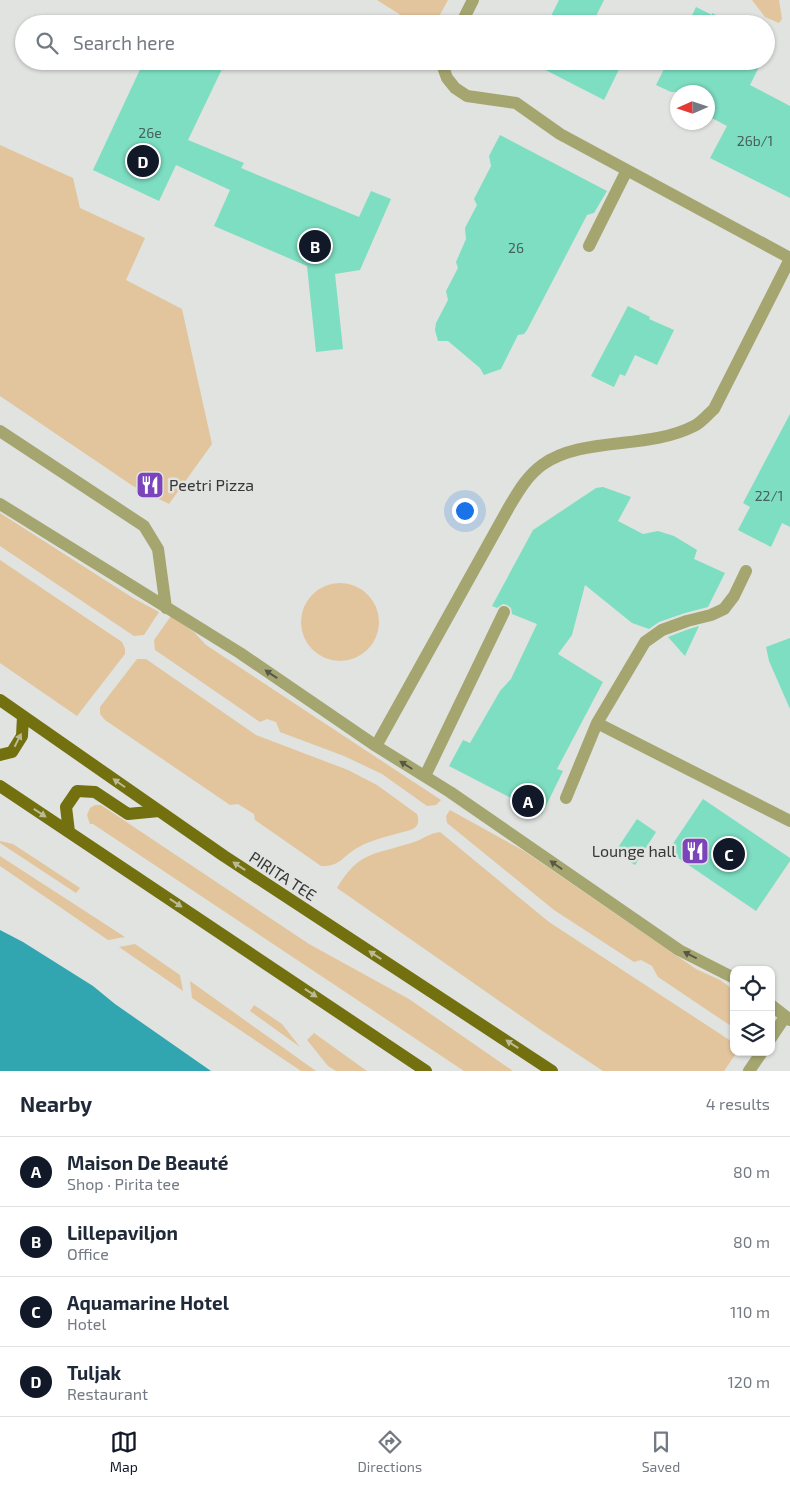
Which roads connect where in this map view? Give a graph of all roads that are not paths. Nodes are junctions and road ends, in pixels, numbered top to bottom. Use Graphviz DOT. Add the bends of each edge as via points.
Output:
graph roads {
  1 [pos="473,0"];
  2 [pos="466,15"];
  3 [pos="444,70"];
  4 [pos="627,170"];
  5 [pos="589,246"];
  6 [pos="790,258"];
  7 [pos="0,431"];
  8 [pos="0,504"];
  9 [pos="746,570"];
  10 [pos="166,608"];
  11 [pos="504,612"];
  12 [pos="0,700"];
  13 [pos="23,716"];
  14 [pos="596,723"];
  15 [pos="376,746"];
  16 [pos="0,755"];
  17 [pos="425,776"];
  18 [pos="0,786"];
  19 [pos="566,798"];
  20 [pos="159,811"];
  21 [pos="790,821"];
  22 [pos="69,832"];
  23 [pos="730,976"];
  24 [pos="775,1008"];
  25 [pos="788,1019"];
  26 [pos="775,1034"];
  27 [pos="759,1056"];
  28 [pos="426,1071"];
  29 [pos="552,1071"];
  30 [pos="749,1071"];
  1 -- 2 [label="street"];
  3 -- 4 [label="street" via="455,88 467,96 516,103 560,134"];
  4 -- 5 [label="street"];
  4 -- 6 [label="street"];
  6 -- 15 [label="street" via="714,409 696,426 666,438 573,450 543,464 526,480"];
  7 -- 10 [label="street" via="144,526 158,549"];
  8 -- 10 [label="street"];
  9 -- 14 [label="street" via="724,609 662,630 645,642"];
  15 -- 10 [label="street, one-way" via="240,653"];
  11 -- 17 [label="street"];
  12 -- 13 [label="main road, PIRITA TEE"];
  16 -- 13 [label="main road, one-way" via="12,752 22,736"];
  20 -- 13 [label="main road, PIRITA TEE, one-way"];
  14 -- 19 [label="street"];
  14 -- 21 [label="street"];
  17 -- 15 [label="street, one-way"];
  23 -- 17 [label="street, one-way" via="679,950"];
  18 -- 22 [label="main road, one-way"];
  20 -- 22 [label="main road" via="128,814 95,792 77,791 66,807"];
  29 -- 20 [label="main road, PIRITA TEE, one-way"];
  22 -- 28 [label="main road, one-way"];
  24 -- 25 [label="street"];
  25 -- 26 [label="street"];
  27 -- 30 [label="street"];
}
